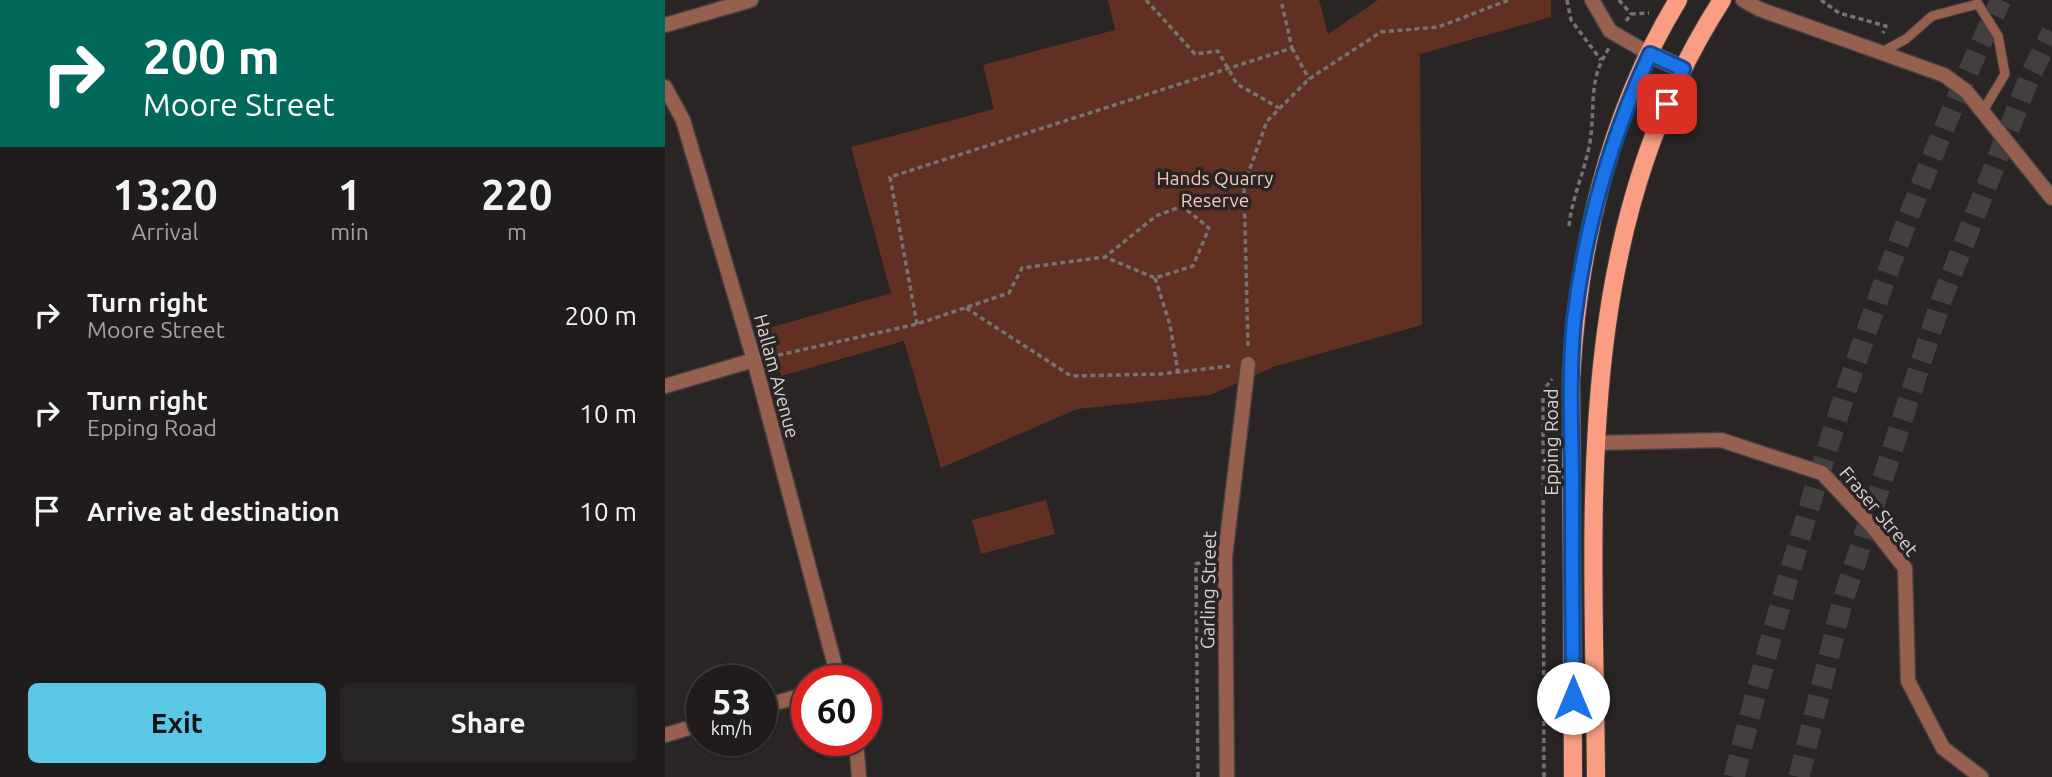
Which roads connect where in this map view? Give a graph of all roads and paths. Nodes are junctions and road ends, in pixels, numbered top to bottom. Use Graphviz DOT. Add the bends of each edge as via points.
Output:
graph roads {
  1 [pos="751,0"];
  2 [pos="1146,0"];
  3 [pos="1281,0"];
  4 [pos="1509,0"];
  5 [pos="1567,0"];
  6 [pos="1592,0"];
  7 [pos="1619,0"];
  8 [pos="1678,0"];
  9 [pos="1722,0"];
  10 [pos="1743,0"];
  11 [pos="1821,0"];
  12 [pos="1980,2"];
  13 [pos="1631,14"];
  14 [pos="665,25"];
  15 [pos="1884,32"];
  16 [pos="1292,48"];
  17 [pos="1882,52"];
  18 [pos="1650,54"];
  19 [pos="1601,60"];
  20 [pos="1228,68"];
  21 [pos="1683,69"];
  22 [pos="1309,79"];
  23 [pos="665,87"];
  24 [pos="1279,108"];
  25 [pos="1983,111"];
  26 [pos="2052,198"];
  27 [pos="1105,257"];
  28 [pos="1155,278"];
  29 [pos="965,308"];
  30 [pos="917,324"];
  31 [pos="754,360"];
  32 [pos="1248,364"];
  33 [pos="1178,372"];
  34 [pos="1553,377"];
  35 [pos="665,386"];
  36 [pos="1596,443"];
  37 [pos="1225,557"];
  38 [pos="835,665"];
  39 [pos="686,729"];
  40 [pos="665,735"];
  41 [pos="857,756"];
  42 [pos="859,777"];
  43 [pos="1198,777"];
  44 [pos="1227,777"];
  45 [pos="1544,777"];
  46 [pos="1573,777"];
  47 [pos="1595,777"];
  48 [pos="1981,777"];
  1 -- 14 [label="street"];
  2 -- 20 [label="path" via="1195,54 1218,51"];
  3 -- 16 [label="path"];
  4 -- 22 [label="path" via="1438,27 1381,32"];
  5 -- 19 [label="path" via="1571,20"];
  6 -- 18 [label="street" via="1610,31"];
  7 -- 13 [label="path"];
  8 -- 18 [label="main road, Epping Road"];
  9 -- 21 [label="main road"];
  10 -- 17 [label="street"];
  11 -- 15 [label="path" via="1839,13 1885,26"];
  12 -- 17 [label="lane" via="1932,16"];
  12 -- 25 [label="lane" via="1998,36 2005,74"];
  16 -- 20 [label="path"];
  16 -- 22 [label="path"];
  17 -- 25 [label="street" via="1944,75"];
  18 -- 21 [label="main road"];
  18 -- 46 [label="main road, Epping Road" via="1607,163 1574,320"];
  20 -- 24 [label="path" via="1237,85"];
  20 -- 30 [label="path" via="890,177"];
  21 -- 36 [label="main road" via="1648,153 1615,268 1600,365"];
  22 -- 24 [label="path"];
  23 -- 31 [label="street, Hallam Avenue" via="683,120"];
  24 -- 32 [label="path" via="1267,121 1244,185"];
  25 -- 26 [label="street"];
  27 -- 28 [label="path"];
  27 -- 28 [label="path" via="1156,216 1182,206 1209,228 1193,266"];
  27 -- 29 [label="path" via="1022,268 1009,293"];
  28 -- 33 [label="path"];
  29 -- 30 [label="path"];
  29 -- 33 [label="path" via="1071,376"];
  30 -- 31 [label="path"];
  31 -- 35 [label="street"];
  31 -- 38 [label="street, Hallam Avenue"];
  32 -- 33 [label="path"];
  32 -- 37 [label="street, Garling Street"];
  34 -- 45 [label="path" via="1543,391"];
  36 -- 47 [label="main road"];
  36 -- 48 [label="street, Fraser Street" via="1721,440 1822,473 1905,568 1908,681 1943,748"];
  37 -- 43 [label="path" via="1196,564"];
  37 -- 44 [label="street, Garling Street"];
  39 -- 40 [label="street"];
  41 -- 42 [label="street"];
}
